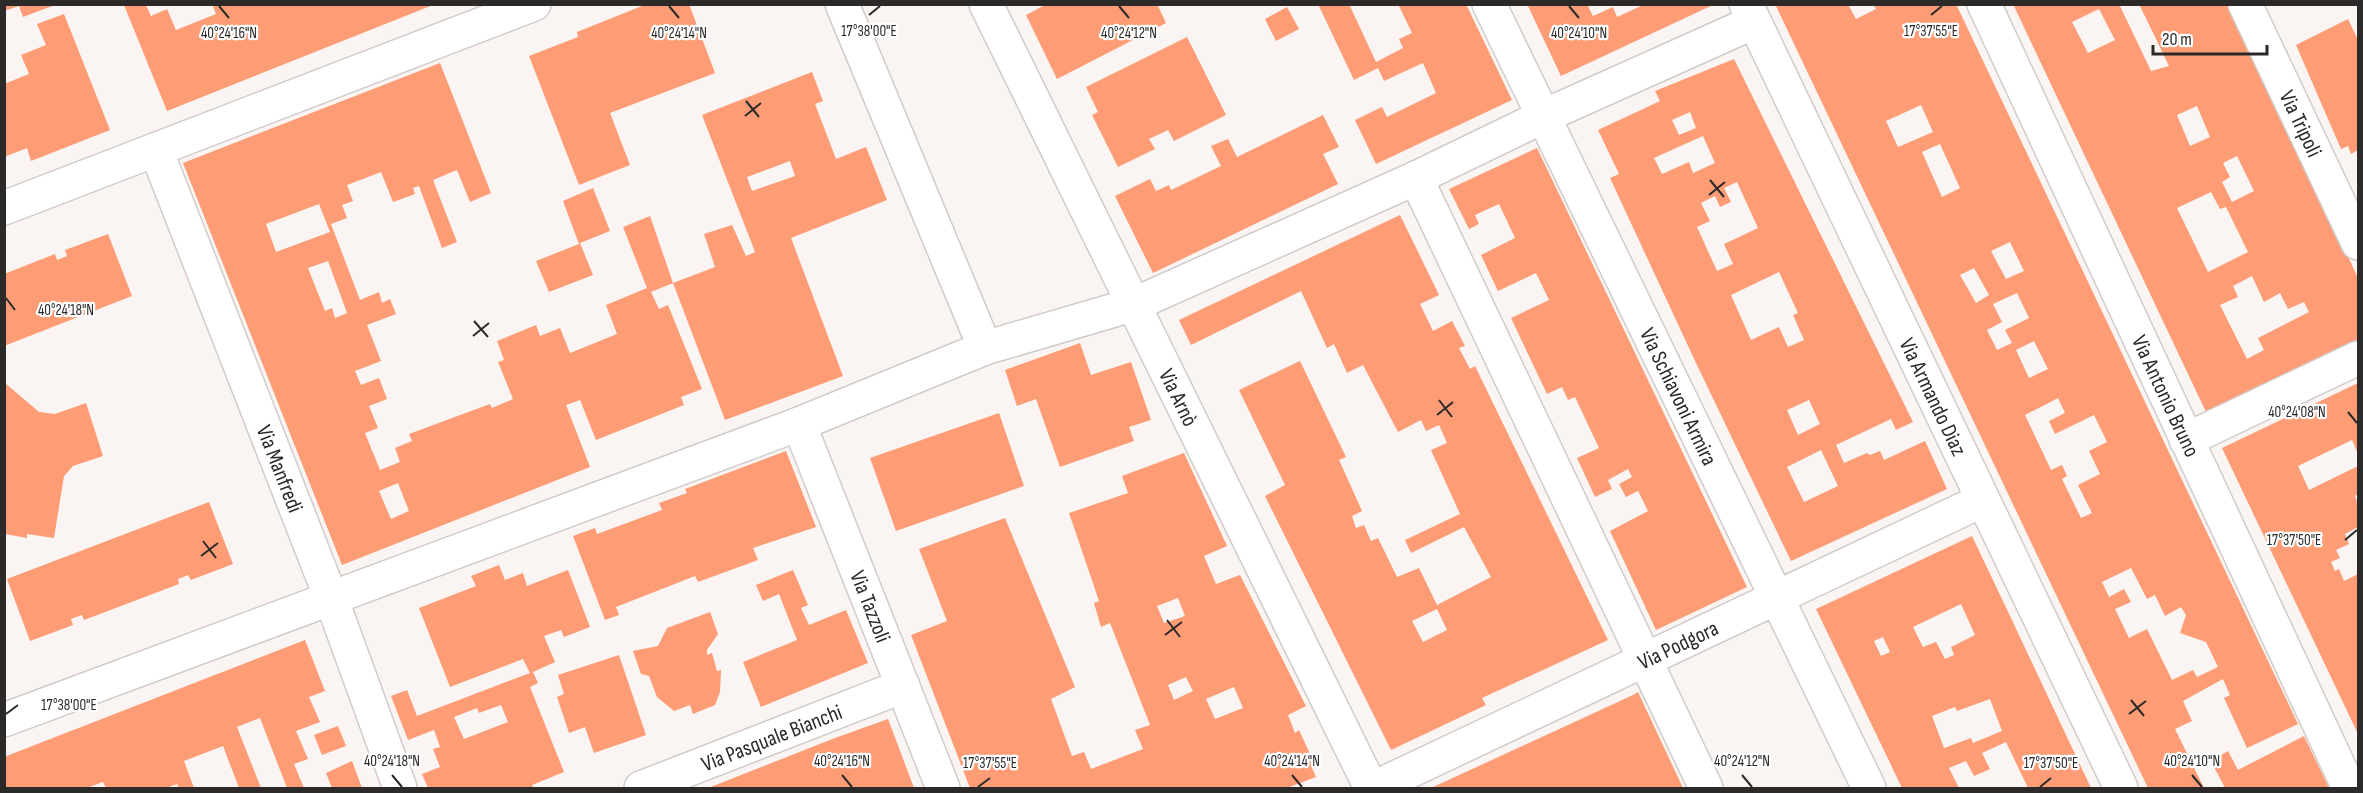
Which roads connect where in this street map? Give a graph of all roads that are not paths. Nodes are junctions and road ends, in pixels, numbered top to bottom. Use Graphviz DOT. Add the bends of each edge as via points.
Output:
graph roads {
  1 [pos="534,4"];
  2 [pos="842,4"];
  3 [pos="987,4"];
  4 [pos="1489,4"];
  5 [pos="1984,4"];
  6 [pos="2246,4"];
  7 [pos="1750,14"];
  8 [pos="1542,117"];
  9 [pos="156,150"];
  10 [pos="1416,178"];
  11 [pos="4,208"];
  12 [pos="2358,243"];
  13 [pos="1135,304"];
  14 [pos="985,348"];
  15 [pos="2358,358"];
  16 [pos="800,424"];
  17 [pos="2186,440"];
  18 [pos="1983,500"];
  19 [pos="331,598"];
  20 [pos="1777,598"];
  21 [pos="1645,659"];
  22 [pos="903,687"];
  23 [pos="4,720"];
  24 [pos="400,789"];
  25 [pos="640,789"];
  26 [pos="943,789"];
  27 [pos="1373,789"];
  28 [pos="1706,789"];
  29 [pos="1869,789"];
  30 [pos="2121,789"];
  31 [pos="2349,789"];
  1 -- 9 [label="street"];
  2 -- 14 [label="street"];
  3 -- 13 [label="street, Via Arnò"];
  4 -- 8 [label="street, Via Schiavoni Armira"];
  5 -- 17 [label="street, Via Antonio Bruno"];
  6 -- 12 [label="street, Via Tripoli"];
  7 -- 8 [label="street"];
  7 -- 18 [label="street, Via Armando Diaz"];
  8 -- 10 [label="street"];
  8 -- 20 [label="street, Via Schiavoni Armira"];
  9 -- 11 [label="street"];
  9 -- 19 [label="street, Via Manfredi"];
  10 -- 13 [label="street"];
  10 -- 21 [label="street"];
  13 -- 14 [label="street"];
  13 -- 27 [label="street, Via Arnò"];
  14 -- 16 [label="street"];
  15 -- 17 [label="street"];
  16 -- 19 [label="street"];
  16 -- 22 [label="street, Via Tazzoli"];
  17 -- 31 [label="street, Via Antonio Bruno"];
  18 -- 20 [label="street, Via Podgora"];
  18 -- 30 [label="street, Via Armando Diaz"];
  19 -- 23 [label="street"];
  19 -- 24 [label="street, Via Manfredi"];
  20 -- 21 [label="street, Via Podgora"];
  20 -- 29 [label="street, Via Schiavoni Armira"];
  21 -- 27 [label="street, Via Podgora"];
  21 -- 28 [label="street"];
  22 -- 25 [label="street, Via Pasquale Bianchi"];
  22 -- 26 [label="street, Via Tazzoli"];
}
